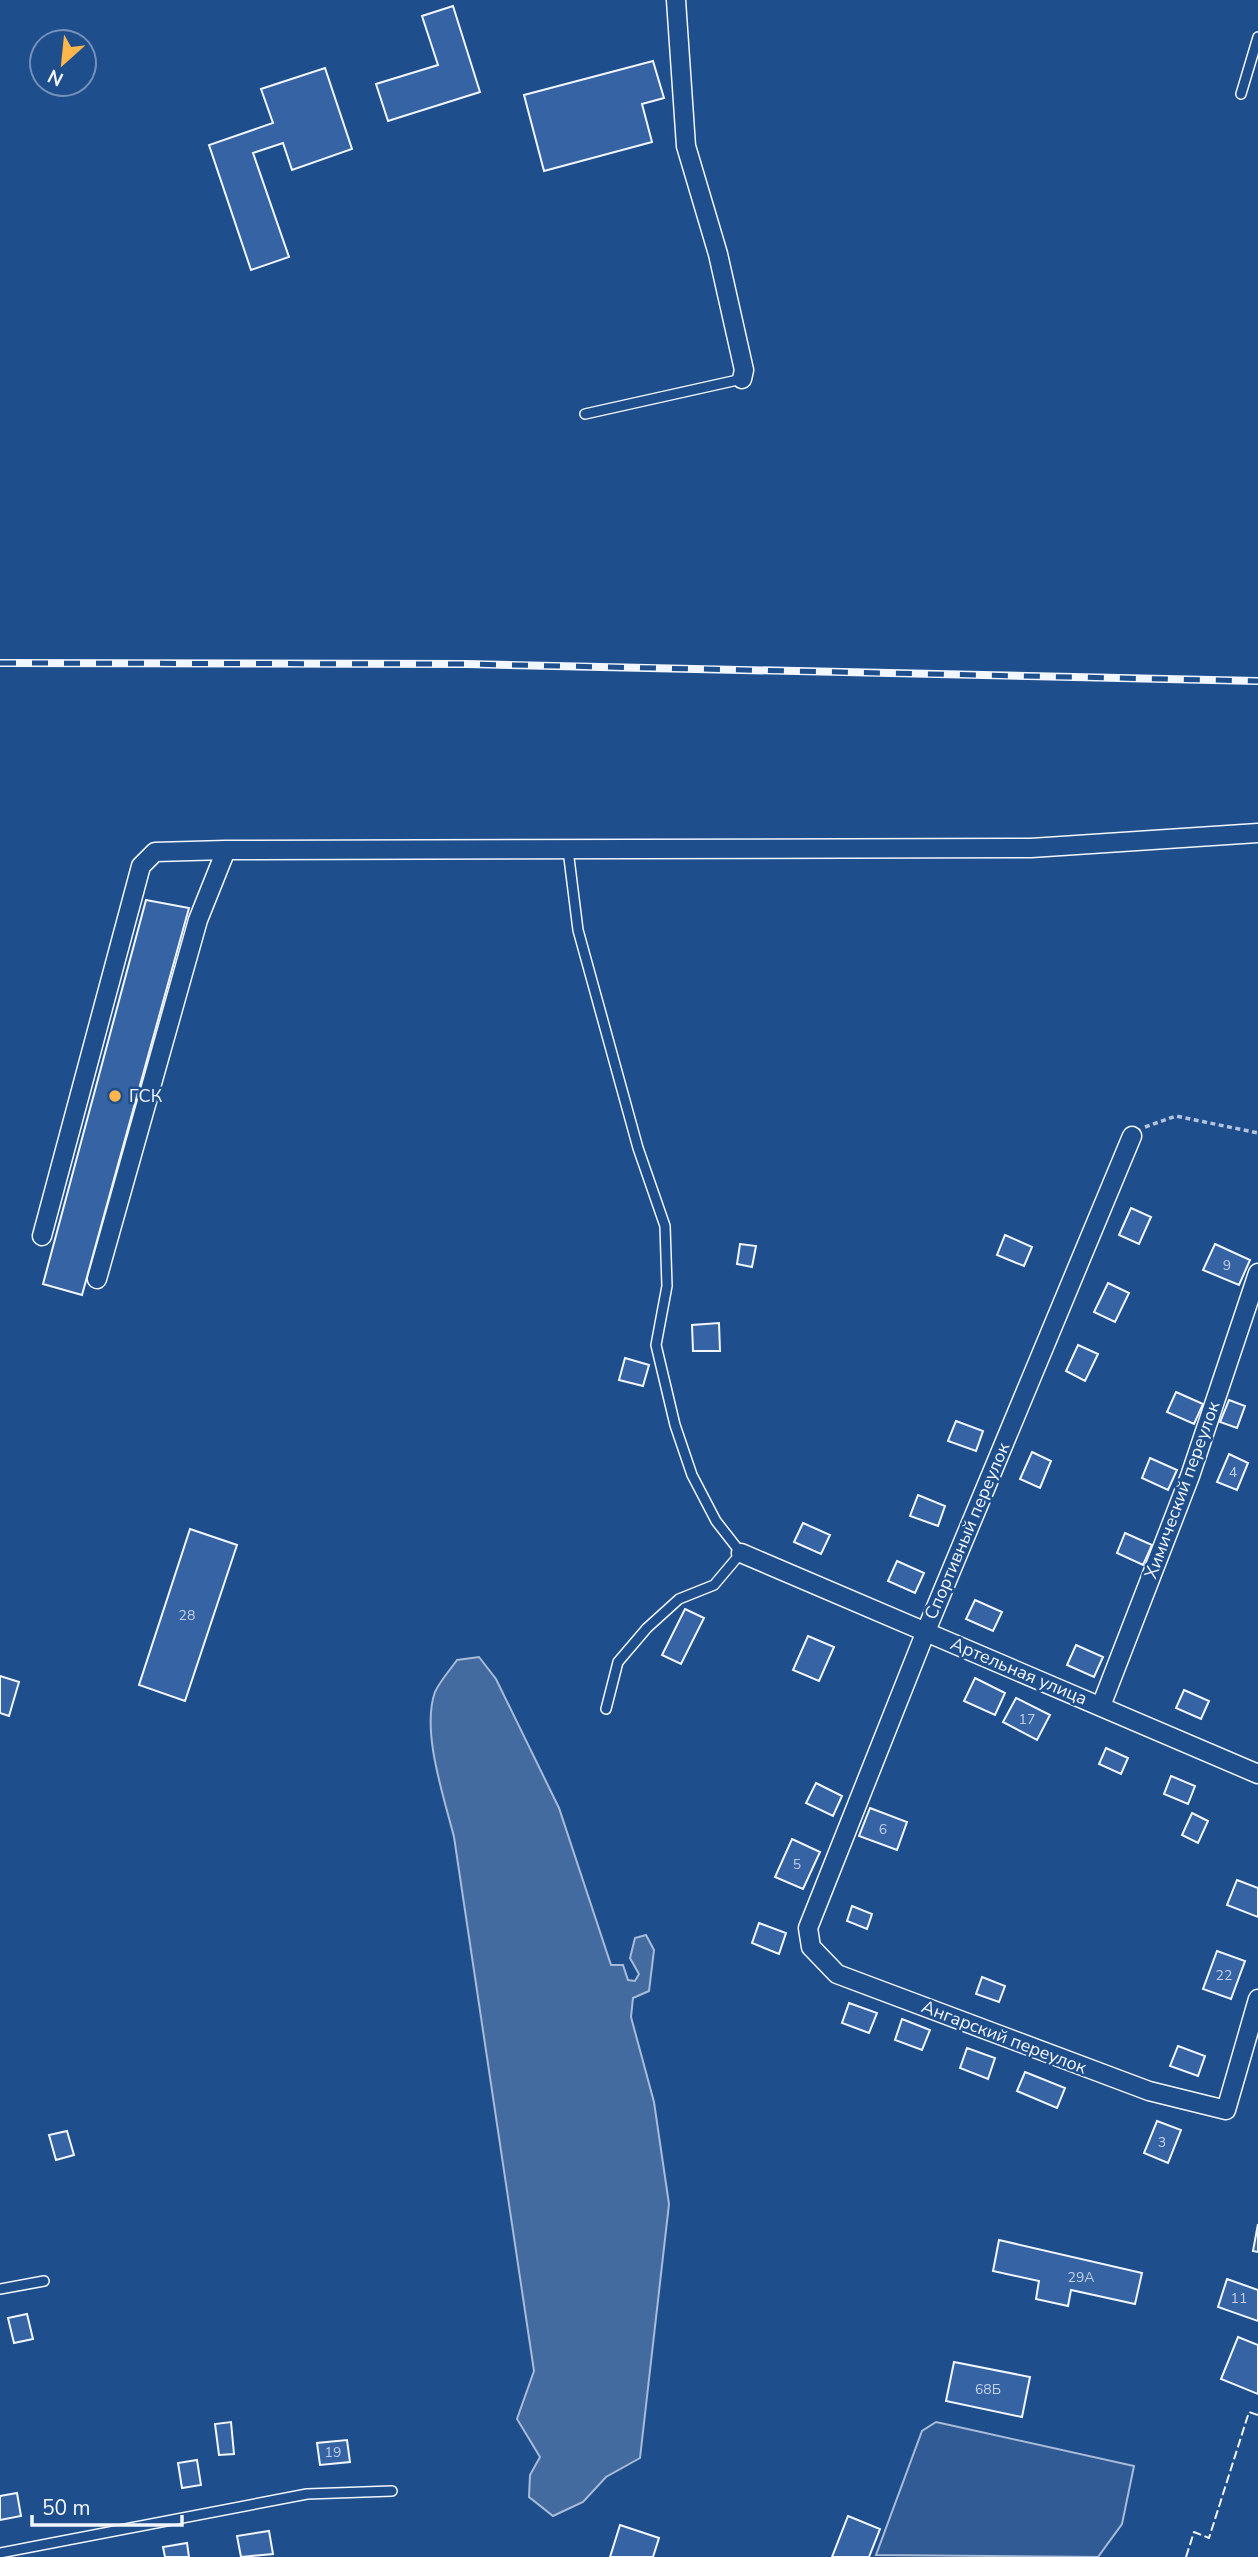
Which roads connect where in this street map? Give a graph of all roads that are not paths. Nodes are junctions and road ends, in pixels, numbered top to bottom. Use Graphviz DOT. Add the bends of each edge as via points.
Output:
graph roads {
  1 [pos="676,0"];
  2 [pos="1258,37"];
  3 [pos="1241,94"];
  4 [pos="742,379"];
  5 [pos="585,414"];
  6 [pos="1258,834"];
  7 [pos="226,850"];
  8 [pos="568,850"];
  9 [pos="1132,1136"];
  10 [pos="42,1236"];
  11 [pos="1258,1273"];
  12 [pos="97,1279"];
  13 [pos="741,1553"];
  14 [pos="926,1631"];
  15 [pos="1101,1706"];
  16 [pos="606,1709"];
  17 [pos="1258,1773"];
  18 [pos="808,1928"];
  19 [pos="1258,1999"];
  20 [pos="44,2281"];
  21 [pos="0,2289"];
  22 [pos="392,2491"];
  23 [pos="0,2553"];
  1 -- 4 [label="street" via="686,146 718,254 744,370"];
  2 -- 3 [label="lane"];
  4 -- 5 [label="lane"];
  6 -- 8 [label="street" via="1031,848"];
  7 -- 8 [label="street"];
  7 -- 10 [label="street" via="155,852 141,866"];
  7 -- 12 [label="street" via="198,920"];
  8 -- 13 [label="lane" via="578,930 638,1148 666,1226 667,1286 656,1345 675,1425 692,1475 716,1521"];
  9 -- 14 [label="street, Спортивный переулок"];
  11 -- 15 [label="street, Химический переулок" via="1190,1476"];
  13 -- 14 [label="street, Артельная улица"];
  13 -- 16 [label="lane" via="714,1586 679,1600 647,1628 618,1662"];
  14 -- 15 [label="street, Артельная улица"];
  14 -- 18 [label="street, Спортивный переулок"];
  15 -- 17 [label="street, Артельная улица"];
  18 -- 19 [label="street, Ангарский переулок" via="811,1947 838,1974 1149,2091 1226,2110"];
  20 -- 21 [label="lane"];
  22 -- 23 [label="lane" via="307,2494"];
}
